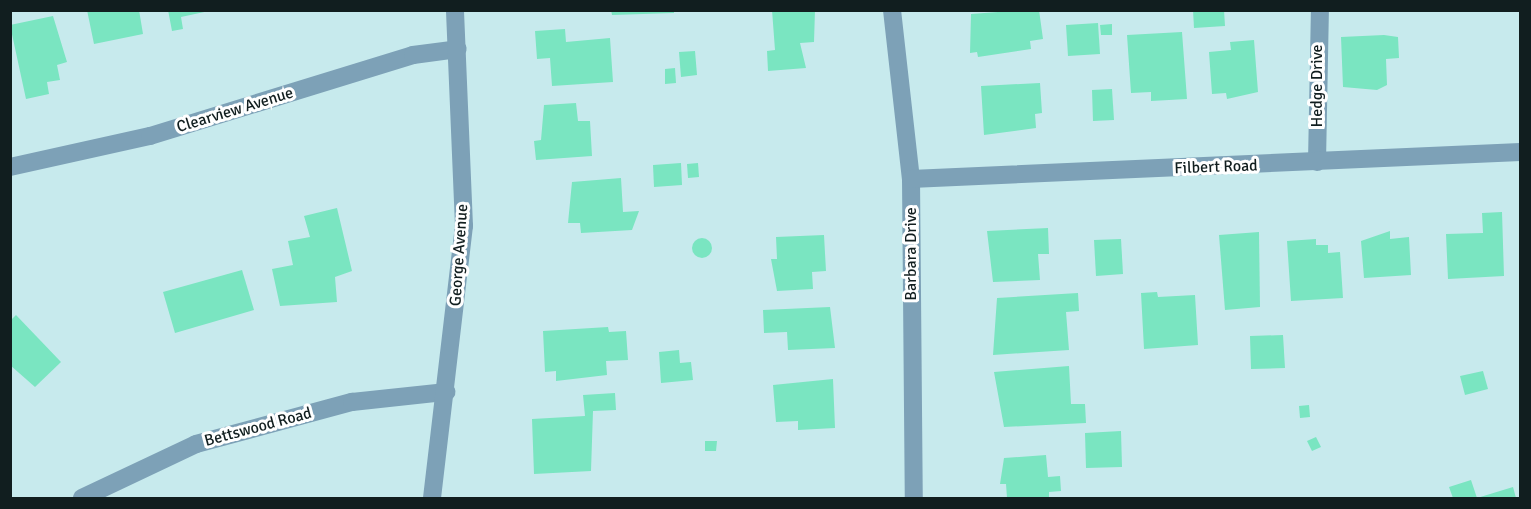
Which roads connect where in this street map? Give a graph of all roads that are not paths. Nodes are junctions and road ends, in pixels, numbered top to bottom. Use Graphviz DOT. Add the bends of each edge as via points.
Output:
graph roads {
  1 [pos="455,10"];
  2 [pos="892,10"];
  3 [pos="1320,10"];
  4 [pos="458,49"];
  5 [pos="1521,152"];
  6 [pos="1317,162"];
  7 [pos="10,167"];
  8 [pos="911,179"];
  9 [pos="446,392"];
  10 [pos="82,498"];
  11 [pos="432,498"];
  12 [pos="914,498"];
  1 -- 4 [label="street, George Avenue"];
  2 -- 8 [label="street, Barbara Drive"];
  3 -- 6 [label="street, Hedge Drive"];
  4 -- 7 [label="street, Clearview Avenue" via="413,56 150,136"];
  4 -- 9 [label="street, George Avenue" via="464,226"];
  5 -- 6 [label="street, Filbert Road"];
  6 -- 8 [label="street, Filbert Road"];
  8 -- 12 [label="street, Barbara Drive"];
  9 -- 10 [label="street, Bettswood Road" via="352,402 196,444"];
  9 -- 11 [label="street, George Avenue"];
}
